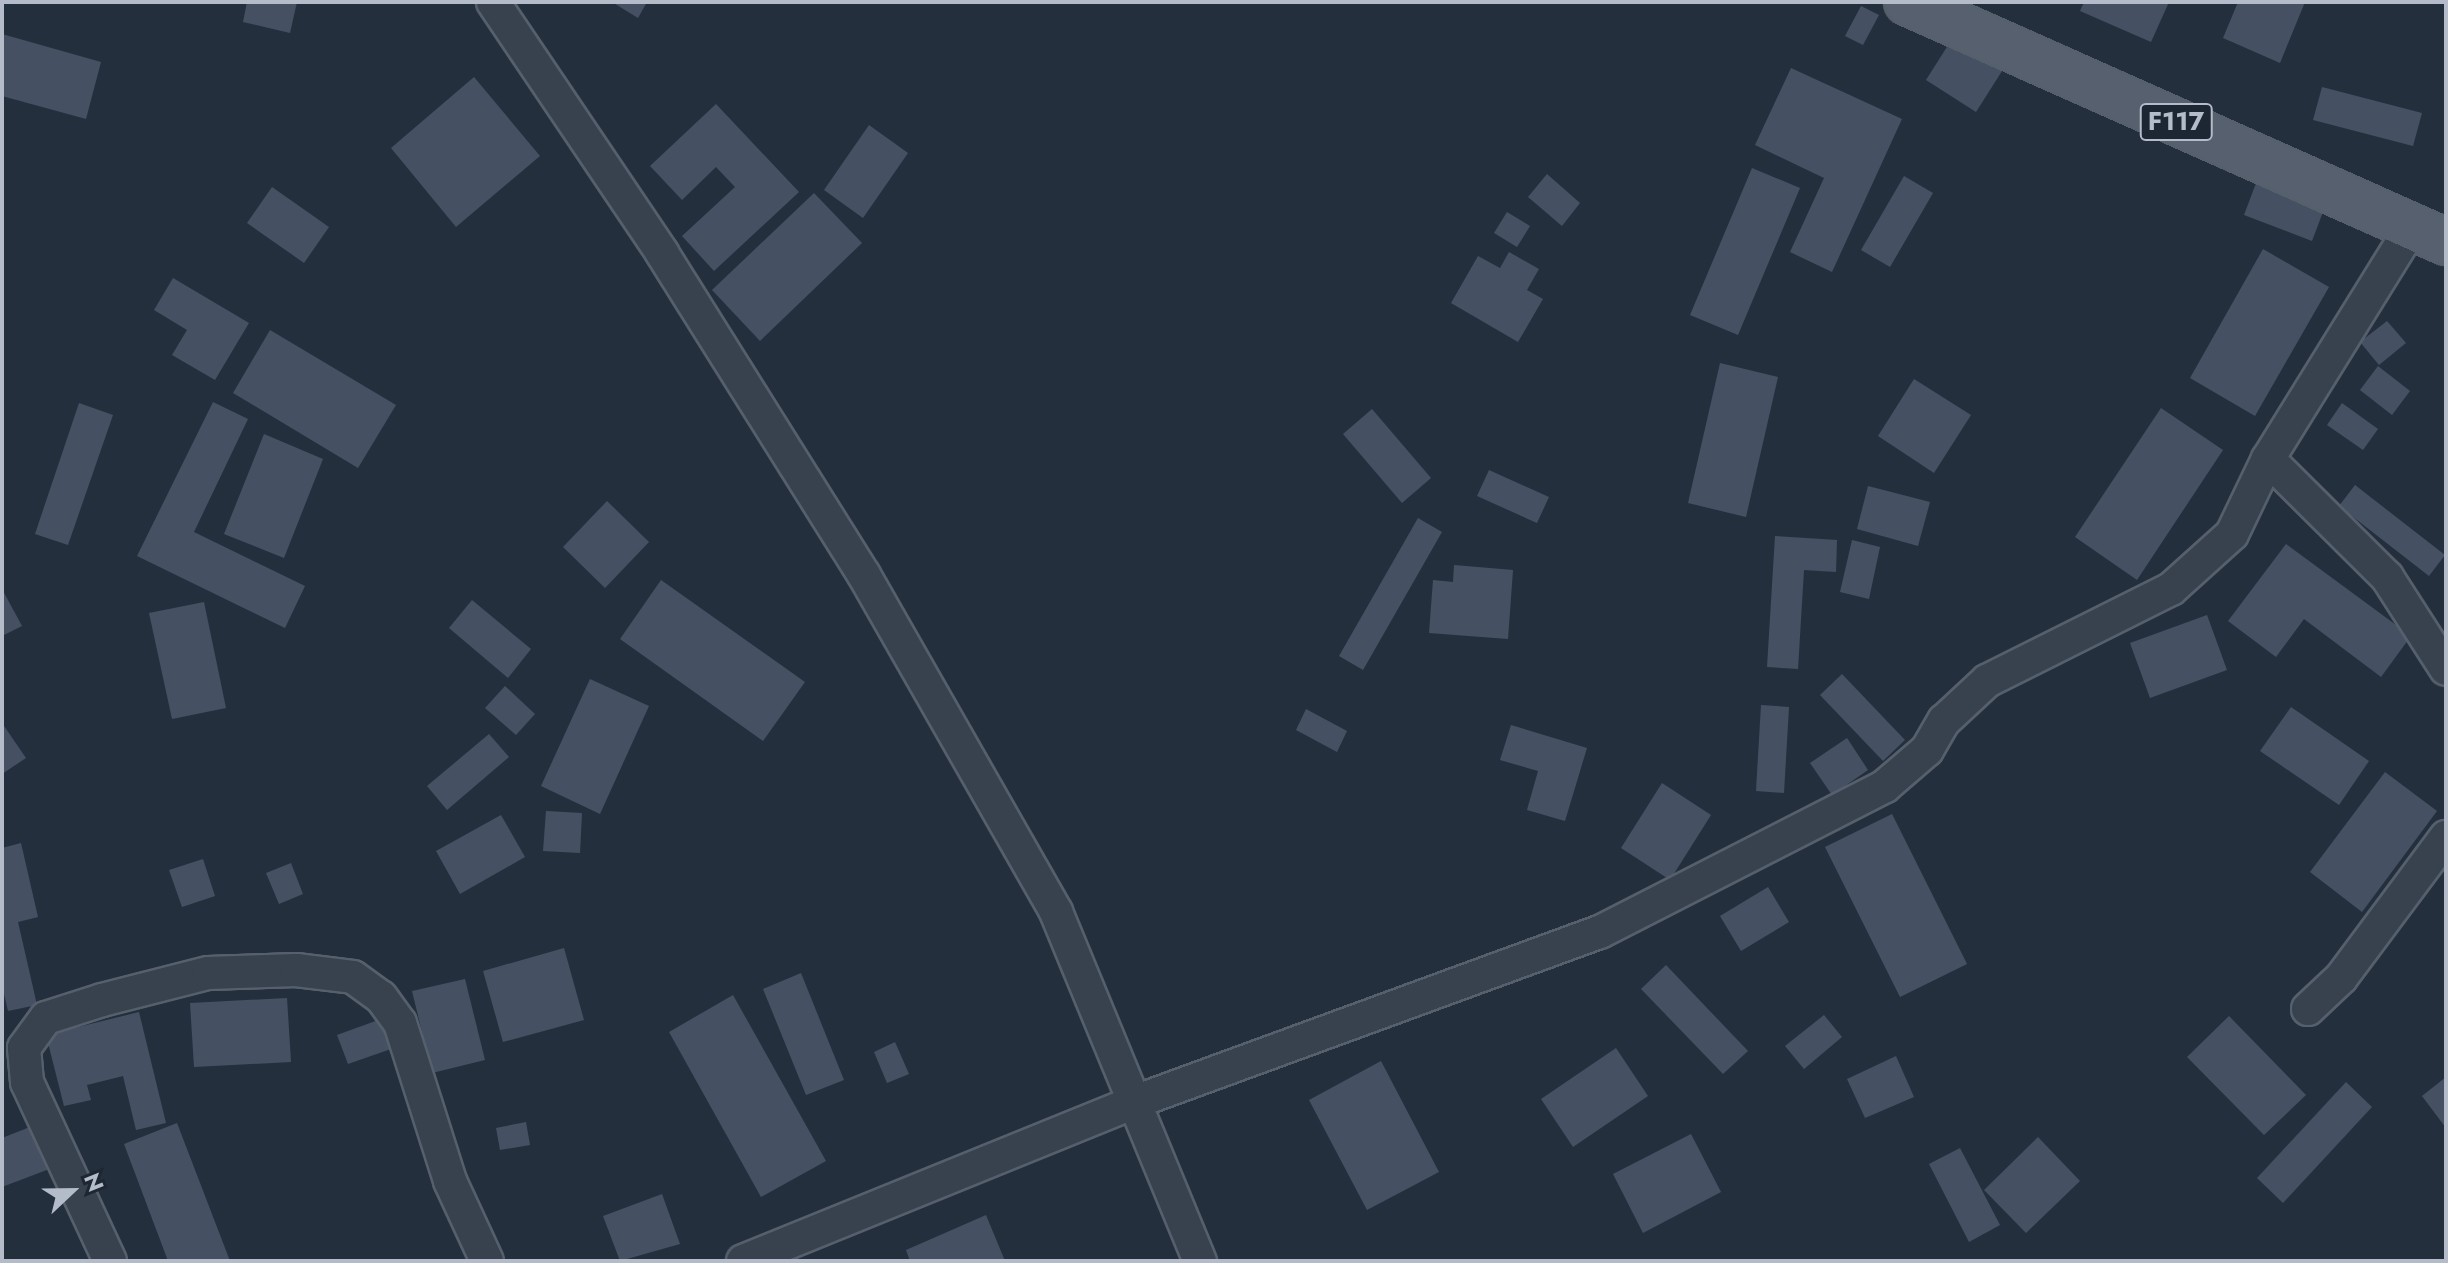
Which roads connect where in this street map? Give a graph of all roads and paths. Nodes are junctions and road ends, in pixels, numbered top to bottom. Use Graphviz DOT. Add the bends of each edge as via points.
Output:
graph roads {
  1 [pos="493,2"];
  2 [pos="1907,2"];
  3 [pos="2429,235"];
  4 [pos="2268,459"];
  5 [pos="2446,669"];
  6 [pos="2446,837"];
  7 [pos="2308,1009"];
  8 [pos="1132,1103"];
  9 [pos="110,1261"];
  10 [pos="487,1261"];
  11 [pos="743,1261"];
  12 [pos="1200,1261"];
  1 -- 8 [label="street" via="662,253 872,589 1056,912"];
  2 -- 3 [label="main road, F117"];
  3 -- 4 [label="street"];
  4 -- 5 [label="street" via="2387,577"];
  4 -- 8 [label="street" via="2232,534 2171,589 1987,681 1944,721 1927,750 1885,786 1600,932"];
  6 -- 7 [label="street" via="2341,978"];
  8 -- 11 [label="street"];
  8 -- 12 [label="street"];
  9 -- 10 [label="street" via="27,1082 24,1048 46,1018 102,1000 208,973 296,970 353,977 381,997 400,1023 450,1181"];
}
